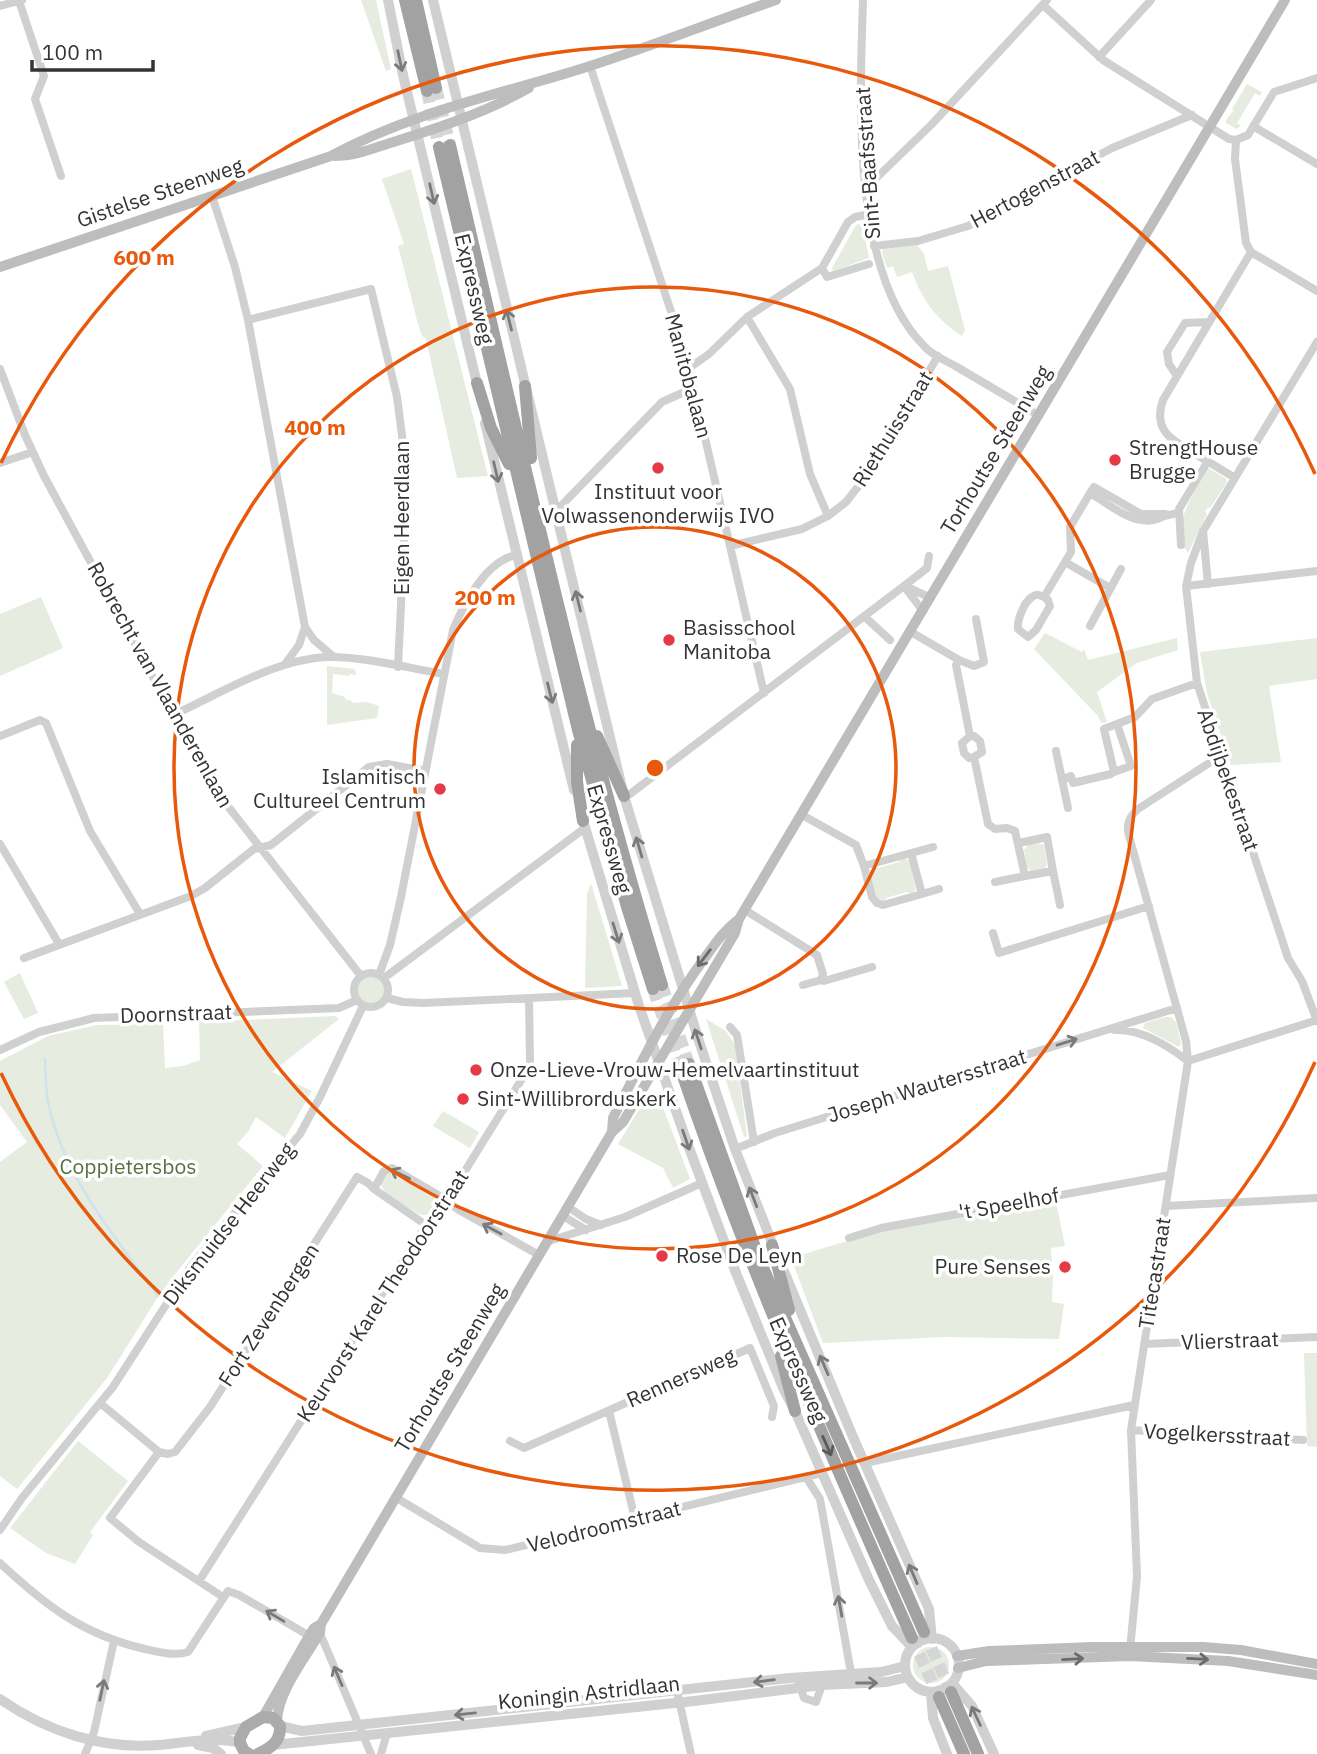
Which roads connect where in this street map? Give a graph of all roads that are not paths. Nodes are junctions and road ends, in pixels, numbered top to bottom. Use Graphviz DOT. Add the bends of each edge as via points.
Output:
graph roads {
  1 [pos="20,0"];
  2 [pos="388,0"];
  3 [pos="405,0"];
  4 [pos="416,0"];
  5 [pos="433,0"];
  6 [pos="776,0"];
  7 [pos="863,0"];
  8 [pos="1151,0"];
  9 [pos="1286,0"];
  10 [pos="1045,3"];
  11 [pos="754,4"];
  12 [pos="0,6"];
  13 [pos="1099,57"];
  14 [pos="590,66"];
  15 [pos="1317,78"];
  16 [pos="542,81"];
  17 [pos="458,104"];
  18 [pos="1192,115"];
  19 [pos="462,118"];
  20 [pos="1253,126"];
  21 [pos="416,127"];
  22 [pos="1210,127"];
  23 [pos="1236,140"];
  24 [pos="445,146"];
  25 [pos="1317,164"];
  26 [pos="61,176"];
  27 [pos="867,187"];
  28 [pos="212,196"];
  29 [pos="870,215"];
  30 [pos="874,246"];
  31 [pos="1251,252"];
  32 [pos="869,264"];
  33 [pos="0,267"];
  34 [pos="822,268"];
  35 [pos="1317,291"];
  36 [pos="747,317"];
  37 [pos="248,320"];
  38 [pos="1209,322"];
  39 [pos="1317,342"];
  40 [pos="938,356"];
  41 [pos="689,368"];
  42 [pos="0,369"];
  43 [pos="1177,376"];
  44 [pos="477,383"];
  45 [pos="525,386"];
  46 [pos="694,388"];
  47 [pos="1039,416"];
  48 [pos="33,452"];
  49 [pos="1208,461"];
  50 [pos="0,463"];
  51 [pos="1235,478"];
  52 [pos="524,480"];
  53 [pos="556,511"];
  54 [pos="1179,513"];
  55 [pos="828,516"];
  56 [pos="1203,531"];
  57 [pos="1181,545"];
  58 [pos="730,546"];
  59 [pos="516,555"];
  60 [pos="929,556"];
  61 [pos="1065,562"];
  62 [pos="1121,569"];
  63 [pos="1317,571"];
  64 [pos="1208,584"];
  65 [pos="904,586"];
  66 [pos="1186,586"];
  67 [pos="1110,588"];
  68 [pos="1044,597"];
  69 [pos="931,598"];
  70 [pos="923,611"];
  71 [pos="864,616"];
  72 [pos="976,619"];
  73 [pos="1090,626"];
  74 [pos="305,627"];
  75 [pos="911,632"];
  76 [pos="890,640"];
  77 [pos="334,657"];
  78 [pos="959,660"];
  79 [pos="284,665"];
  80 [pos="398,667"];
  81 [pos="444,674"];
  82 [pos="1197,683"];
  83 [pos="764,693"];
  84 [pos="173,715"];
  85 [pos="586,718"];
  86 [pos="1116,724"];
  87 [pos="578,730"];
  88 [pos="0,736"];
  89 [pos="970,736"];
  90 [pos="1056,751"];
  91 [pos="1220,756"];
  92 [pos="974,758"];
  93 [pos="425,771"];
  94 [pos="1114,772"];
  95 [pos="1062,779"];
  96 [pos="1073,783"];
  97 [pos="1065,793"];
  98 [pos="624,796"];
  99 [pos="1068,808"];
  100 [pos="802,814"];
  101 [pos="584,824"];
  102 [pos="1018,843"];
  103 [pos="0,844"];
  104 [pos="933,847"];
  105 [pos="260,849"];
  106 [pos="911,853"];
  107 [pos="864,866"];
  108 [pos="1053,871"];
  109 [pos="1025,876"];
  110 [pos="995,882"];
  111 [pos="939,889"];
  112 [pos="922,894"];
  113 [pos="1060,905"];
  114 [pos="1149,906"];
  115 [pos="140,914"];
  116 [pos="742,915"];
  117 [pos="993,933"];
  118 [pos="59,944"];
  119 [pos="24,958"];
  120 [pos="872,967"];
  121 [pos="361,976"];
  122 [pos="381,976"];
  123 [pos="821,980"];
  124 [pos="803,985"];
  125 [pos="682,989"];
  126 [pos="635,993"];
  127 [pos="387,998"];
  128 [pos="529,999"];
  129 [pos="360,1003"];
  130 [pos="1177,1008"];
  131 [pos="689,1010"];
  132 [pos="1317,1021"];
  133 [pos="730,1027"];
  134 [pos="1102,1032"];
  135 [pos="652,1040"];
  136 [pos="0,1050"];
  137 [pos="659,1060"];
  138 [pos="1188,1061"];
  139 [pos="684,1066"];
  140 [pos="612,1132"];
  141 [pos="754,1142"];
  142 [pos="735,1149"];
  143 [pos="1170,1175"];
  144 [pos="702,1183"];
  145 [pos="374,1189"];
  146 [pos="1317,1198"];
  147 [pos="446,1201"];
  148 [pos="1166,1206"];
  149 [pos="566,1211"];
  150 [pos="426,1225"];
  151 [pos="601,1225"];
  152 [pos="586,1230"];
  153 [pos="849,1238"];
  154 [pos="549,1241"];
  155 [pos="772,1245"];
  156 [pos="540,1255"];
  157 [pos="785,1334"];
  158 [pos="1317,1338"];
  159 [pos="1144,1344"];
  160 [pos="100,1403"];
  161 [pos="1134,1405"];
  162 [pos="609,1410"];
  163 [pos="795,1410"];
  164 [pos="772,1417"];
  165 [pos="1131,1430"];
  166 [pos="1303,1440"];
  167 [pos="510,1441"];
  168 [pos="159,1452"];
  169 [pos="865,1463"];
  170 [pos="822,1473"];
  171 [pos="806,1477"];
  172 [pos="395,1497"];
  173 [pos="635,1519"];
  174 [pos="0,1530"];
  175 [pos="0,1563"];
  176 [pos="199,1581"];
  177 [pos="223,1597"];
  178 [pos="316,1633"];
  179 [pos="920,1639"];
  180 [pos="114,1641"];
  181 [pos="1130,1651"];
  182 [pos="958,1662"];
  183 [pos="1317,1664"];
  184 [pos="905,1666"];
  185 [pos="851,1673"];
  186 [pos="1317,1675"];
  187 [pos="908,1678"];
  188 [pos="800,1683"];
  189 [pos="822,1685"];
  190 [pos="677,1691"];
  191 [pos="943,1691"];
  192 [pos="0,1699"];
  193 [pos="679,1702"];
  194 [pos="262,1717"];
  195 [pos="488,1717"];
  196 [pos="279,1724"];
  197 [pos="246,1727"];
  198 [pos="361,1730"];
  199 [pos="386,1736"];
  200 [pos="90,1740"];
  201 [pos="178,1743"];
  202 [pos="191,1743"];
  203 [pos="273,1745"];
  204 [pos="242,1749"];
  205 [pos="85,1754"];
  206 [pos="221,1754"];
  207 [pos="258,1754"];
  208 [pos="372,1754"];
  209 [pos="381,1754"];
  210 [pos="691,1754"];
  211 [pos="947,1754"];
  212 [pos="964,1754"];
  213 [pos="978,1754"];
  214 [pos="994,1754"];
  1 -- 12 [label="street"];
  1 -- 26 [label="street" via="44,76 35,99"];
  2 -- 21 [label="street, Expressweg, one-way"];
  3 -- 4 [label="highway" via="432,89"];
  5 -- 17 [label="street, Expressweg"];
  6 -- 11 [label="main road, Gistelse Steenweg"];
  7 -- 27 [label="street, Sint-Baafsstraat" via="860,116"];
  8 -- 13 [label="street"];
  9 -- 22 [label="main road, Torhoutse Steenweg"];
  10 -- 13 [label="street"];
  10 -- 27 [label="street"];
  11 -- 14 [label="main road, Gistelse Steenweg"];
  13 -- 18 [label="street"];
  14 -- 16 [label="main road, Gistelse Steenweg"];
  14 -- 41 [label="street, Manitobalaan"];
  15 -- 20 [label="street" via="1272,94"];
  16 -- 17 [label="main road, Gistelse Steenweg"];
  16 -- 19 [label="main road, Gistelse Steenweg"];
  17 -- 19 [label="street, Expressweg"];
  17 -- 21 [label="main road, Gistelse Steenweg"];
  18 -- 22 [label="street"];
  18 -- 30 [label="street, Hertogenstraat" via="1112,148 968,226 918,241"];
  19 -- 21 [label="main road, Gistelse Steenweg"];
  45 -- 19 [label="street, Expressweg, one-way"];
  20 -- 23 [label="street" via="1248,135"];
  20 -- 25 [label="street"];
  21 -- 28 [label="main road, Gistelse Steenweg" via="366,139 331,156"];
  21 -- 44 [label="street, Expressweg, one-way"];
  22 -- 23 [label="street"];
  22 -- 47 [label="main road, Torhoutse Steenweg"];
  23 -- 31 [label="street" via="1246,243"];
  24 -- 52 [label="highway, Expressweg"];
  27 -- 29 [label="street, Sint-Baafsstraat"];
  28 -- 33 [label="main road, Gistelse Steenweg"];
  28 -- 37 [label="street"];
  29 -- 30 [label="street, Sint-Baafsstraat"];
  29 -- 34 [label="street" via="848,222"];
  30 -- 40 [label="street, Sint-Baafsstraat" via="900,314 924,347"];
  31 -- 35 [label="street"];
  31 -- 38 [label="street"];
  32 -- 34 [label="street" via="827,277"];
  34 -- 36 [label="street"];
  36 -- 41 [label="street"];
  36 -- 55 [label="street" via="790,389 810,474"];
  37 -- 74 [label="street"];
  37 -- 80 [label="street, Eigen Heerdlaan" via="371,289 397,397 404,451"];
  38 -- 43 [label="street"];
  38 -- 43 [label="street" via="1185,323 1167,352"];
  39 -- 51 [label="street, Abdijbekestraat"];
  40 -- 47 [label="street, Sint-Baafsstraat"];
  40 -- 55 [label="street, Riethuisstraat" via="859,488"];
  41 -- 46 [label="street, Manitobalaan"];
  42 -- 48 [label="street, Robrecht van Vlaanderenlaan"];
  43 -- 49 [label="street" via="1160,408 1161,422 1174,441"];
  44 -- 52 [label="highway" via="491,428"];
  44 -- 59 [label="street, Expressweg, one-way"];
  45 -- 52 [label="highway" via="533,470"];
  45 -- 53 [label="street, Expressweg"];
  46 -- 53 [label="street" via="662,402"];
  46 -- 58 [label="street, Manitobalaan"];
  47 -- 69 [label="main road, Torhoutse Steenweg"];
  48 -- 50 [label="street"];
  48 -- 84 [label="street, Robrecht van Vlaanderenlaan"];
  49 -- 51 [label="street"];
  49 -- 54 [label="street"];
  51 -- 56 [label="street, Abdijbekestraat"];
  52 -- 85 [label="highway, Expressweg"];
  52 -- 87 [label="highway, Expressweg"];
  98 -- 53 [label="street, Expressweg, one-way"];
  54 -- 57 [label="street"];
  54 -- 61 [label="street" via="1136,520 1090,493 1070,527 1070,552"];
  55 -- 58 [label="street, Riethuisstraat" via="792,532"];
  56 -- 64 [label="street"];
  56 -- 66 [label="street, Abdijbekestraat"];
  58 -- 83 [label="street, Manitobalaan"];
  59 -- 81 [label="street" via="503,558 467,599 453,630"];
  59 -- 101 [label="street, Expressweg, one-way"];
  60 -- 65 [label="street" via="927,568"];
  61 -- 67 [label="street"];
  61 -- 68 [label="street"];
  62 -- 67 [label="street"];
  63 -- 64 [label="street"];
  64 -- 66 [label="street"];
  65 -- 69 [label="street"];
  65 -- 70 [label="street"];
  65 -- 71 [label="street"];
  66 -- 82 [label="street, Abdijbekestraat"];
  67 -- 73 [label="street"];
  68 -- 68 [label="street" via="1032,597 1017,621 1018,629 1028,637 1050,606"];
  69 -- 70 [label="main road, Torhoutse Steenweg"];
  70 -- 75 [label="main road, Torhoutse Steenweg"];
  71 -- 76 [label="street"];
  71 -- 83 [label="street"];
  72 -- 78 [label="street" via="984,662 974,666"];
  74 -- 77 [label="street"];
  74 -- 79 [label="street"];
  75 -- 78 [label="street"];
  75 -- 100 [label="main road, Torhoutse Steenweg"];
  77 -- 79 [label="street"];
  77 -- 80 [label="street"];
  78 -- 89 [label="street" via="956,665"];
  79 -- 84 [label="street"];
  80 -- 81 [label="street"];
  81 -- 93 [label="street"];
  82 -- 86 [label="street" via="1152,699 1135,718"];
  82 -- 91 [label="street, Abdijbekestraat"];
  83 -- 98 [label="street"];
  84 -- 105 [label="street, Robrecht van Vlaanderenlaan" via="212,786"];
  85 -- 87 [label="highway, Expressweg" via="658,987 627,907"];
  85 -- 98 [label="highway"];
  86 -- 94 [label="street" via="1104,729"];
  86 -- 94 [label="street" via="1131,766"];
  87 -- 101 [label="highway" via="577,782"];
  88 -- 115 [label="street" via="40,720 46,723 90,831"];
  89 -- 92 [label="street" via="978,737 982,747"];
  89 -- 92 [label="street" via="963,739 962,746 966,757"];
  90 -- 95 [label="street"];
  91 -- 114 [label="street, Titecastraat" via="1128,820"];
  91 -- 132 [label="street, Abdijbekestraat" via="1288,958"];
  92 -- 102 [label="street" via="988,824 995,829 1012,828"];
  93 -- 105 [label="street" via="387,764 369,767"];
  93 -- 122 [label="street"];
  94 -- 96 [label="street"];
  95 -- 96 [label="street" via="1071,776"];
  95 -- 97 [label="street"];
  96 -- 97 [label="street" via="1075,790"];
  97 -- 99 [label="street"];
  125 -- 98 [label="street, Expressweg, one-way"];
  100 -- 107 [label="street" via="856,845"];
  100 -- 116 [label="main road, Torhoutse Steenweg"];
  101 -- 122 [label="street"];
  101 -- 126 [label="street, Expressweg, one-way"];
  102 -- 108 [label="street" via="1047,837"];
  102 -- 109 [label="street"];
  103 -- 118 [label="street"];
  104 -- 106 [label="street"];
  105 -- 115 [label="street" via="191,896"];
  105 -- 121 [label="street, Robrecht van Vlaanderenlaan"];
  106 -- 107 [label="street"];
  106 -- 112 [label="street"];
  107 -- 112 [label="street" via="877,903"];
  108 -- 109 [label="street"];
  108 -- 113 [label="street"];
  109 -- 110 [label="street"];
  111 -- 112 [label="street"];
  114 -- 117 [label="street" via="999,953"];
  114 -- 130 [label="street, Titecastraat"];
  115 -- 118 [label="street"];
  116 -- 123 [label="street" via="817,955"];
  116 -- 125 [label="main road, Torhoutse Steenweg, one-way"];
  116 -- 131 [label="main road, Torhoutse Steenweg"];
  118 -- 119 [label="street"];
  120 -- 123 [label="street"];
  121 -- 122 [label="street"];
  121 -- 129 [label="street, Diksmuidse Heerweg" via="355,985"];
  122 -- 127 [label="street" via="388,987"];
  123 -- 124 [label="street"];
  125 -- 131 [label="street, Expressweg"];
  125 -- 135 [label="main road, Torhoutse Steenweg"];
  126 -- 128 [label="street"];
  126 -- 135 [label="street, Expressweg"];
  127 -- 128 [label="street" via="411,1003"];
  127 -- 129 [label="street" via="379,1006"];
  128 -- 147 [label="street, Keurvorst Karel Theodoorstraat" via="528,1068"];
  129 -- 136 [label="street, Doornstraat" via="339,1008 94,1018 39,1032"];
  129 -- 160 [label="street, Diksmuidse Heerweg" via="300,1134 179,1282"];
  130 -- 134 [label="street, Joseph Wautersstraat"];
  130 -- 138 [label="street, Titecastraat"];
  131 -- 137 [label="main road, Torhoutse Steenweg"];
  142 -- 131 [label="street, Expressweg, one-way"];
  132 -- 138 [label="street"];
  133 -- 141 [label="street" via="737,1035"];
  134 -- 138 [label="street, Joseph Wautersstraat" via="1138,1033"];
  141 -- 134 [label="street, Joseph Wautersstraat, one-way"];
  135 -- 137 [label="street, Expressweg"];
  135 -- 140 [label="main road, Torhoutse Steenweg" via="613,1118"];
  137 -- 140 [label="main road, Torhoutse Steenweg" via="623,1122"];
  137 -- 144 [label="street, Expressweg, one-way"];
  138 -- 143 [label="street, Titecastraat"];
  139 -- 157 [label="highway, Expressweg" via="732,1216"];
  140 -- 149 [label="main road, Torhoutse Steenweg"];
  141 -- 142 [label="street, Joseph Wautersstraat"];
  155 -- 142 [label="street, Expressweg, one-way"];
  143 -- 148 [label="street, Titecastraat"];
  143 -- 153 [label="street, 't Speelhof" via="881,1228"];
  144 -- 151 [label="street"];
  144 -- 163 [label="street, Expressweg"];
  147 -- 145 [label="street, one-way" via="392,1168 384,1171"];
  145 -- 150 [label="street"];
  145 -- 168 [label="street, Fort Zevenbergen" via="357,1177 198,1425 175,1452"];
  146 -- 148 [label="street"];
  147 -- 150 [label="street, Keurvorst Karel Theodoorstraat"];
  156 -- 147 [label="street, one-way"];
  148 -- 159 [label="street, Titecastraat"];
  149 -- 151 [label="street"];
  149 -- 152 [label="street"];
  149 -- 154 [label="main road, Torhoutse Steenweg"];
  150 -- 176 [label="street, Keurvorst Karel Theodoorstraat"];
  151 -- 152 [label="street"];
  152 -- 154 [label="street"];
  154 -- 156 [label="main road, Torhoutse Steenweg"];
  155 -- 157 [label="highway" via="790,1314"];
  169 -- 155 [label="street, Expressweg, one-way"];
  156 -- 172 [label="main road, Torhoutse Steenweg"];
  157 -- 163 [label="highway" via="781,1356"];
  157 -- 179 [label="highway, Expressweg"];
  158 -- 159 [label="street, Vlierstraat"];
  159 -- 161 [label="street, Titecastraat"];
  160 -- 168 [label="street"];
  160 -- 174 [label="street, Diksmuidse Heerweg"];
  161 -- 165 [label="street, Titecastraat"];
  161 -- 169 [label="street"];
  162 -- 164 [label="street, Rennersweg" via="750,1348 774,1406"];
  162 -- 167 [label="street" via="524,1448"];
  162 -- 173 [label="street, Rennersweg"];
  163 -- 170 [label="street, Expressweg"];
  165 -- 166 [label="street, Vogelkersstraat"];
  165 -- 181 [label="street, Titecastraat" via="1137,1576"];
  168 -- 176 [label="street, Fort Zevenbergen" via="110,1518"];
  179 -- 169 [label="street, Expressweg, one-way" via="929,1609"];
  170 -- 171 [label="street, Velodroomstraat"];
  170 -- 179 [label="street, Expressweg" via="892,1626"];
  171 -- 173 [label="street, Velodroomstraat"];
  185 -- 171 [label="street, one-way" via="820,1499"];
  172 -- 173 [label="street, Velodroomstraat" via="471,1543 491,1550 518,1548"];
  172 -- 178 [label="main road, Torhoutse Steenweg"];
  175 -- 180 [label="street" via="54,1610"];
  176 -- 177 [label="street, Fort Zevenbergen"];
  178 -- 177 [label="street, one-way" via="235,1592 228,1591"];
  177 -- 180 [label="street" via="188,1653"];
  178 -- 194 [label="main road, Torhoutse Steenweg"];
  178 -- 196 [label="main road, Torhoutse Steenweg" via="283,1696"];
  198 -- 178 [label="street, one-way"];
  179 -- 182 [label="street" via="948,1644"];
  179 -- 184 [label="street" via="906,1656"];
  200 -- 180 [label="street, one-way"];
  181 -- 182 [label="main road"];
  181 -- 183 [label="main road" via="1241,1650"];
  181 -- 186 [label="main road, one-way"];
  182 -- 191 [label="street"];
  184 -- 185 [label="street, Koningin Astridlaan"];
  184 -- 187 [label="street"];
  185 -- 188 [label="street, Koningin Astridlaan"];
  189 -- 187 [label="street, Koningin Astridlaan, one-way"];
  187 -- 191 [label="street" via="919,1689"];
  188 -- 189 [label="street, Koningin Astridlaan"];
  188 -- 189 [label="street" via="804,1698 816,1702"];
  188 -- 190 [label="street, Koningin Astridlaan, one-way"];
  188 -- 193 [label="street, Koningin Astridlaan"];
  190 -- 193 [label="street"];
  190 -- 195 [label="street, Koningin Astridlaan"];
  191 -- 211 [label="street" via="933,1718"];
  191 -- 212 [label="highway"];
  191 -- 213 [label="highway"];
  214 -- 191 [label="street, one-way" via="972,1706"];
  192 -- 200 [label="street" via="36,1721"];
  193 -- 195 [label="street, Koningin Astridlaan"];
  193 -- 210 [label="street"];
  194 -- 196 [label="main road"];
  194 -- 197 [label="main road"];
  195 -- 198 [label="street, Koningin Astridlaan, one-way"];
  195 -- 199 [label="street, Koningin Astridlaan"];
  196 -- 198 [label="street, Koningin Astridlaan" via="297,1732"];
  196 -- 203 [label="main road" via="280,1735"];
  197 -- 201 [label="street"];
  197 -- 204 [label="main road"];
  198 -- 199 [label="street, Koningin Astridlaan"];
  198 -- 203 [label="street, Koningin Astridlaan"];
  198 -- 208 [label="street"];
  199 -- 209 [label="street"];
  200 -- 201 [label="street" via="134,1746"];
  200 -- 205 [label="street"];
  201 -- 202 [label="street"];
  202 -- 204 [label="street" via="221,1740"];
  202 -- 206 [label="street"];
  203 -- 207 [label="main road"];
}
